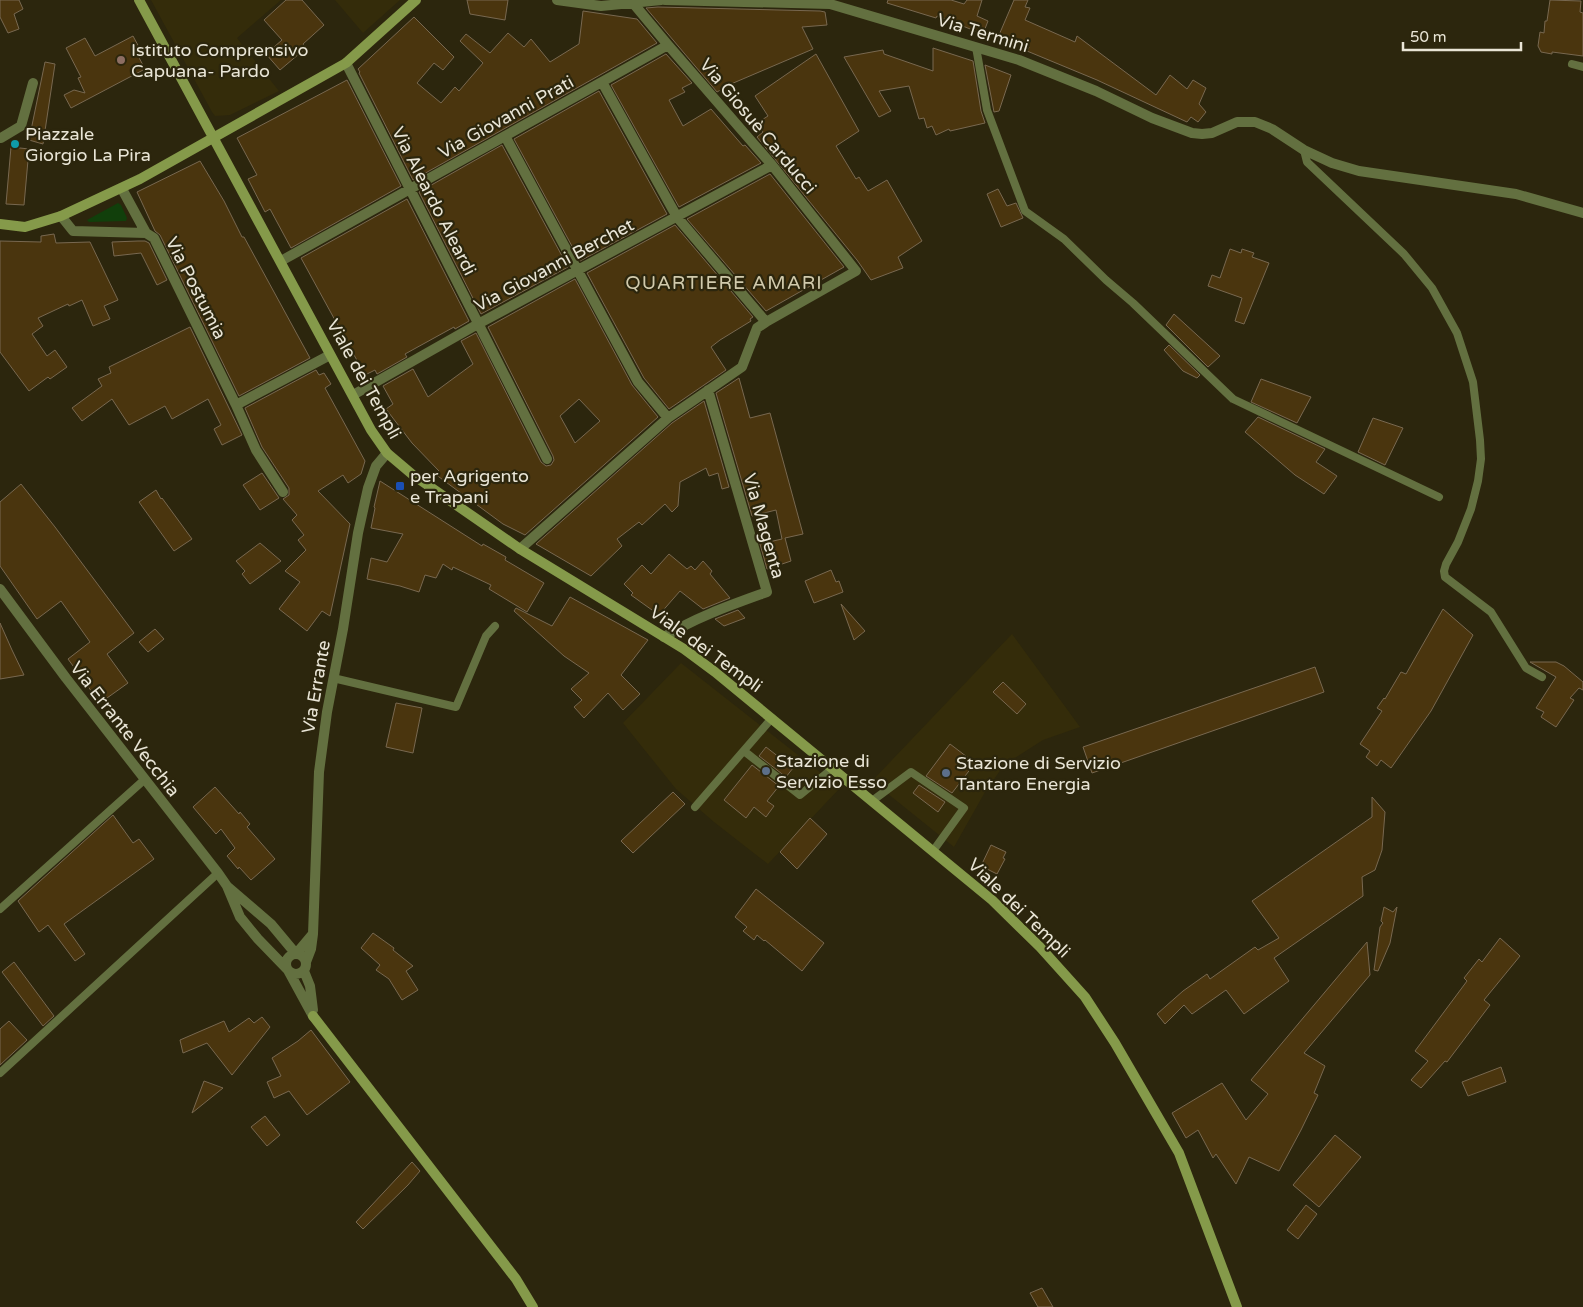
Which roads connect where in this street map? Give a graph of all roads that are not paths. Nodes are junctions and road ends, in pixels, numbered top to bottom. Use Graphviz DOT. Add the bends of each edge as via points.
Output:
graph roads {
  1 [pos="138,0"];
  2 [pos="416,0"];
  3 [pos="557,0"];
  4 [pos="663,0"];
  5 [pos="633,3"];
  6 [pos="668,46"];
  7 [pos="976,47"];
  8 [pos="346,63"];
  9 [pos="1572,64"];
  10 [pos="1583,67"];
  11 [pos="602,82"];
  12 [pos="32,84"];
  13 [pos="505,136"];
  14 [pos="1,138"];
  15 [pos="212,138"];
  16 [pos="0,150"];
  17 [pos="1304,150"];
  18 [pos="772,165"];
  19 [pos="122,188"];
  20 [pos="410,189"];
  21 [pos="1583,213"];
  22 [pos="62,216"];
  23 [pos="677,217"];
  24 [pos="0,224"];
  25 [pos="146,232"];
  26 [pos="281,261"];
  27 [pos="577,271"];
  28 [pos="766,322"];
  29 [pos="478,324"];
  30 [pos="330,355"];
  31 [pos="708,390"];
  32 [pos="353,395"];
  33 [pos="236,405"];
  34 [pos="668,418"];
  35 [pos="387,453"];
  36 [pos="547,459"];
  37 [pos="283,492"];
  38 [pos="1439,496"];
  39 [pos="520,549"];
  40 [pos="0,589"];
  41 [pos="495,626"];
  42 [pos="664,637"];
  43 [pos="1542,677"];
  44 [pos="333,678"];
  45 [pos="772,718"];
  46 [pos="744,751"];
  47 [pos="833,768"];
  48 [pos="144,780"];
  49 [pos="872,801"];
  50 [pos="695,807"];
  51 [pos="933,851"];
  52 [pos="218,873"];
  53 [pos="227,886"];
  54 [pos="0,909"];
  55 [pos="313,934"];
  56 [pos="296,954"];
  57 [pos="305,966"];
  58 [pos="288,970"];
  59 [pos="313,1016"];
  60 [pos="0,1073"];
  61 [pos="533,1307"];
  62 [pos="1237,1307"];
  1 -- 15 [label="main road, Viale dei Templi"];
  2 -- 8 [label="main road"];
  3 -- 5 [label="street, Via Termini" via="601,6"];
  4 -- 5 [label="street, Via Termini"];
  4 -- 7 [label="street, Via Termini" via="830,4"];
  5 -- 6 [label="street, Via Giosuè Carducci"];
  6 -- 11 [label="street, Via Giovanni Prati"];
  6 -- 18 [label="street, Via Giosuè Carducci"];
  7 -- 17 [label="street, Via Termini" via="1019,60 1192,133 1212,133 1237,122 1255,122"];
  7 -- 38 [label="lane" via="987,110 1025,211 1064,239 1233,399"];
  8 -- 15 [label="main road"];
  8 -- 20 [label="street, Via Aleardo Aleardi"];
  9 -- 10 [label="lane"];
  11 -- 13 [label="street, Via Giovanni Prati"];
  11 -- 23 [label="street"];
  12 -- 14 [label="street" via="21,126"];
  13 -- 20 [label="street, Via Giovanni Prati"];
  13 -- 27 [label="street"];
  14 -- 16 [label="street"];
  15 -- 19 [label="main road"];
  15 -- 26 [label="main road, Viale dei Templi"];
  17 -- 21 [label="street" via="1359,171 1516,194"];
  17 -- 43 [label="lane" via="1308,162 1404,254 1432,288 1457,333 1473,382 1481,458 1471,508 1446,564 1445,577 1491,612 1526,668"];
  18 -- 23 [label="street, Via Giovanni Berchet"];
  18 -- 28 [label="street, Via Giosuè Carducci" via="856,271"];
  19 -- 22 [label="main road"];
  19 -- 25 [label="street, Via Postumia"];
  20 -- 26 [label="street, Via Giovanni Prati"];
  20 -- 29 [label="street, Via Aleardo Aleardi"];
  22 -- 24 [label="main road" via="25,227"];
  22 -- 25 [label="street" via="73,231"];
  23 -- 27 [label="street, Via Giovanni Berchet"];
  23 -- 28 [label="street"];
  25 -- 33 [label="street, Via Postumia" via="154,238"];
  26 -- 30 [label="main road, Viale dei Templi"];
  27 -- 29 [label="street, Via Giovanni Berchet"];
  27 -- 34 [label="street" via="638,382"];
  28 -- 31 [label="street" via="758,328 742,367"];
  29 -- 32 [label="street, Via Giovanni Berchet"];
  29 -- 36 [label="street, Via Aleardo Aleardi"];
  30 -- 32 [label="main road, Viale dei Templi"];
  30 -- 33 [label="street"];
  31 -- 34 [label="street"];
  31 -- 42 [label="street, Via Magenta" via="767,592 732,604"];
  32 -- 35 [label="main road, Viale dei Templi"];
  33 -- 37 [label="street, Via Postumia" via="256,450"];
  34 -- 39 [label="street"];
  35 -- 39 [label="main road, Viale dei Templi" via="413,475"];
  35 -- 44 [label="street, Via Errante" via="376,466 368,488"];
  39 -- 42 [label="main road, Viale dei Templi"];
  40 -- 48 [label="street, Via Errante Vecchia"];
  41 -- 44 [label="lane" via="486,636 456,707"];
  42 -- 45 [label="main road, Viale dei Templi" via="715,672"];
  44 -- 55 [label="street, Via Errante" via="319,772"];
  45 -- 46 [label="lane"];
  45 -- 47 [label="main road, Viale dei Templi"];
  46 -- 47 [label="lane" via="800,796"];
  46 -- 50 [label="lane"];
  47 -- 49 [label="main road, Viale dei Templi"];
  48 -- 52 [label="street, Via Errante Vecchia"];
  48 -- 54 [label="lane"];
  49 -- 51 [label="main road, Viale dei Templi"];
  49 -- 51 [label="lane" via="911,772 964,808"];
  51 -- 62 [label="main road, Viale dei Templi" via="992,900 1040,947 1090,1004 1179,1153"];
  52 -- 53 [label="street, Via Errante Vecchia"];
  52 -- 60 [label="lane"];
  53 -- 56 [label="street" via="271,924"];
  53 -- 58 [label="street" via="240,917"];
  55 -- 56 [label="street"];
  55 -- 57 [label="street, Via Errante"];
  56 -- 57 [label="street" via="302,955"];
  56 -- 58 [label="street" via="288,958"];
  57 -- 58 [label="street" via="299,974"];
  57 -- 59 [label="street"];
  58 -- 59 [label="street"];
  59 -- 61 [label="main road" via="510,1272"];
}
